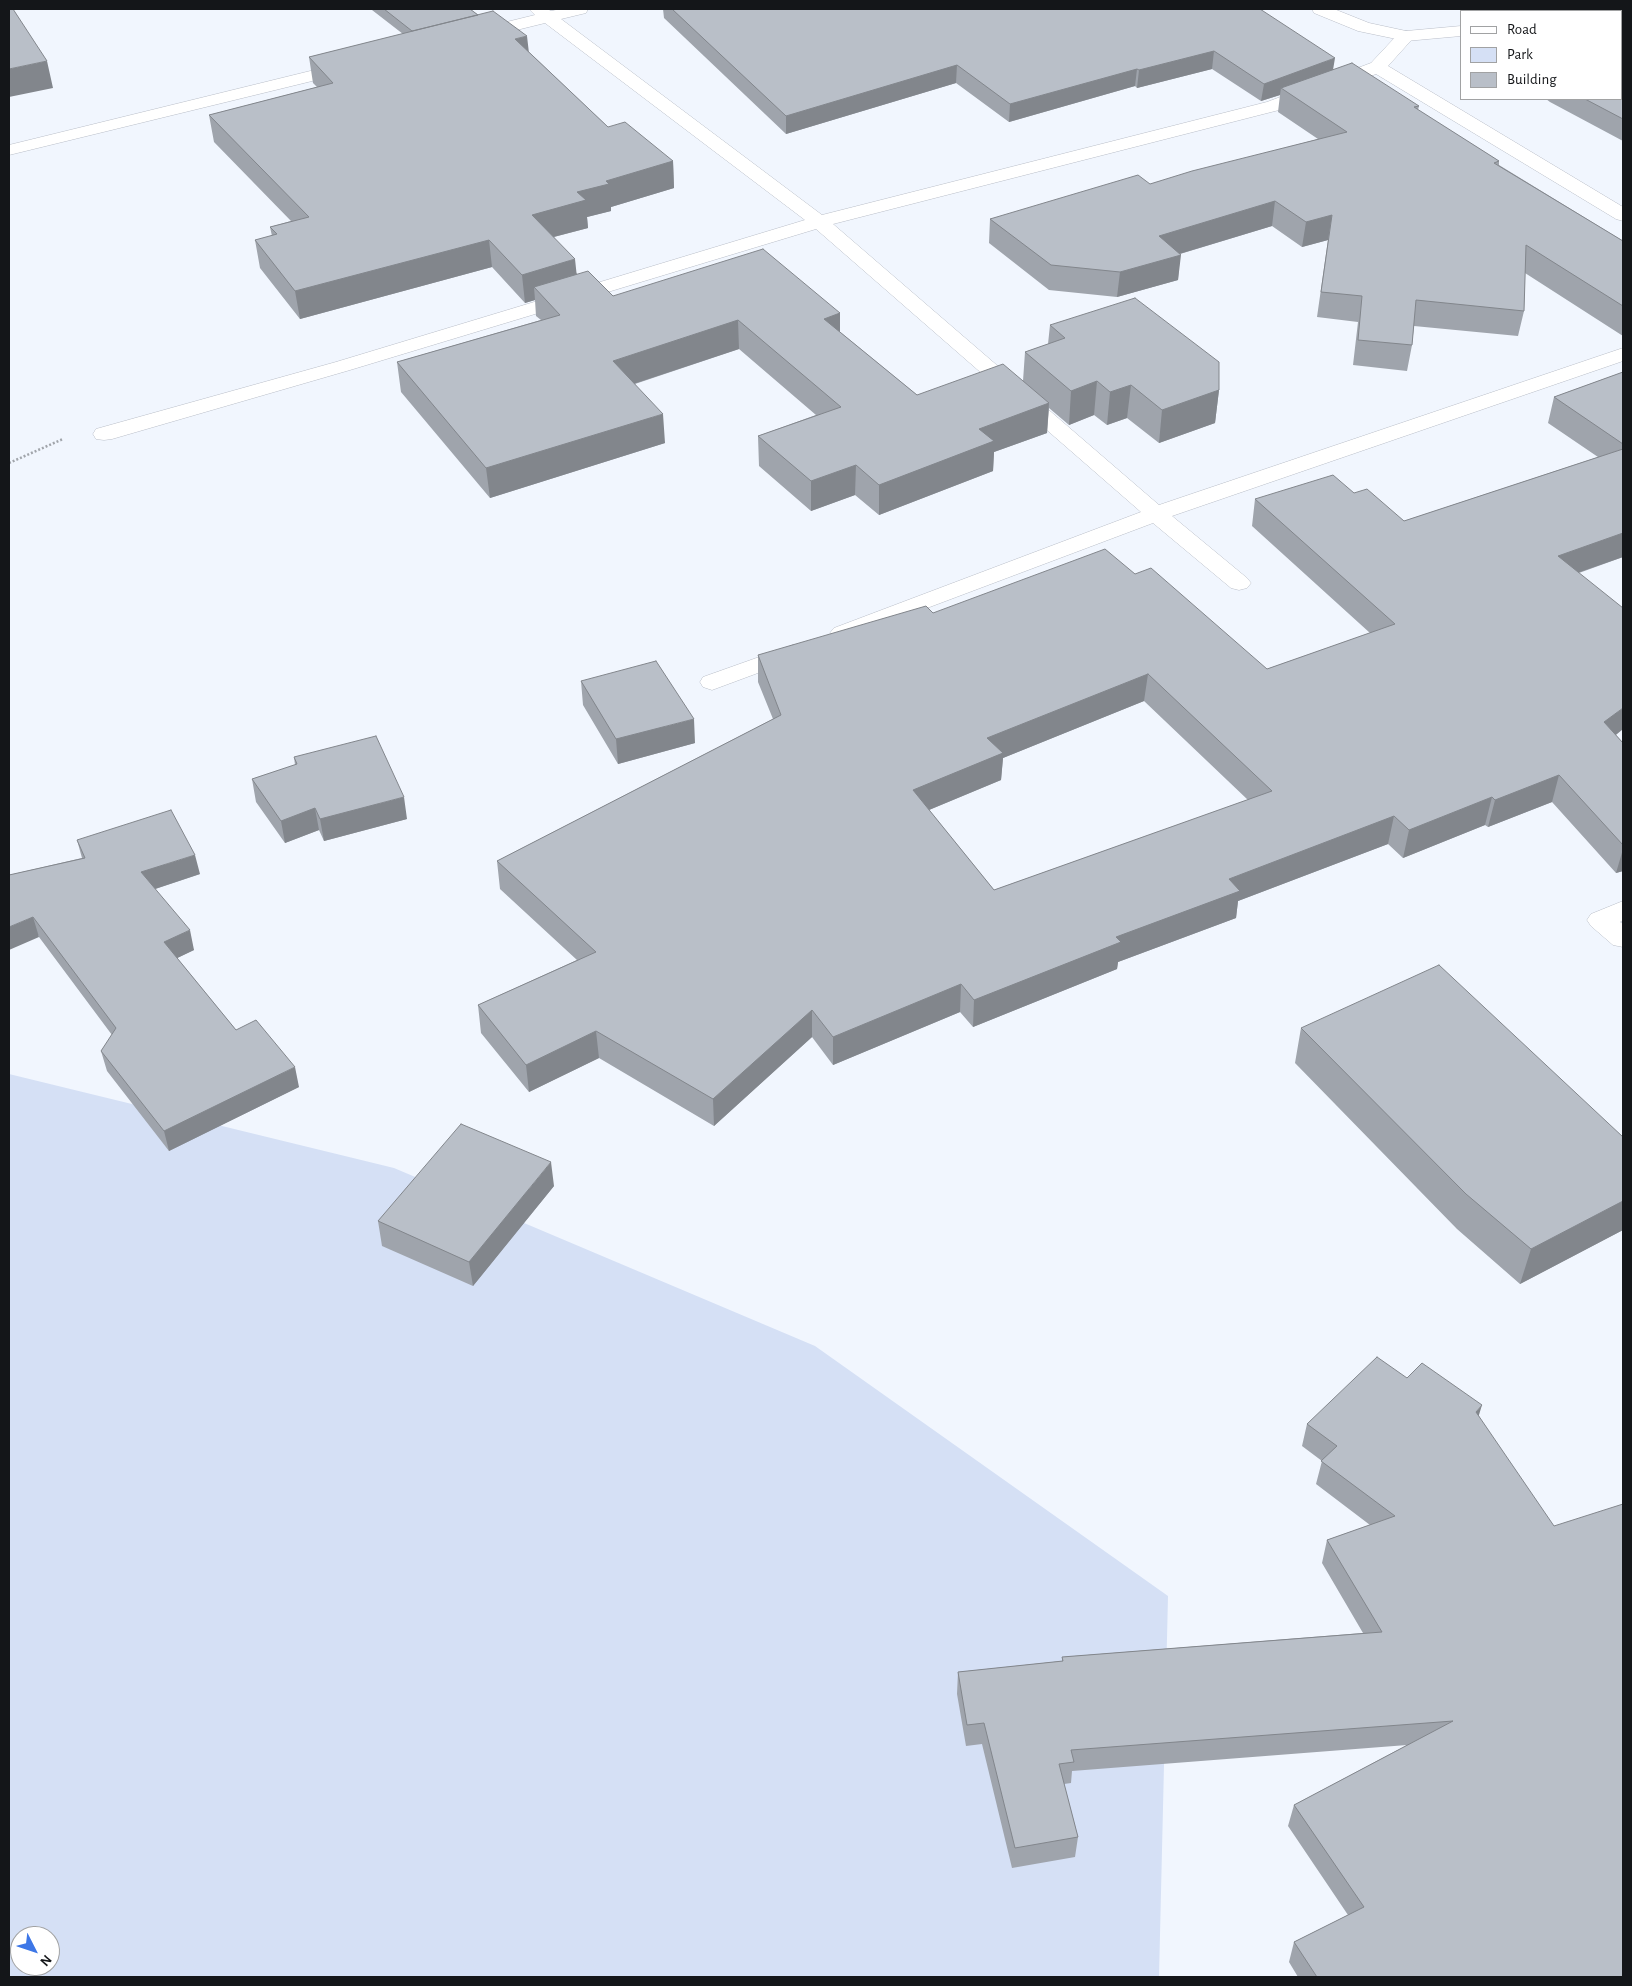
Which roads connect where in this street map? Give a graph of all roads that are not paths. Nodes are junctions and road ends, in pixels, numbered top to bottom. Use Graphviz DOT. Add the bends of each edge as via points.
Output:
graph roads {
  1 [pos="580,9"];
  2 [pos="1320,9"];
  3 [pos="542,13"];
  4 [pos="1460,31"];
  5 [pos="1406,36"];
  6 [pos="459,39"];
  7 [pos="362,63"];
  8 [pos="1377,67"];
  9 [pos="9,150"];
  10 [pos="1623,215"];
  11 [pos="820,222"];
  12 [pos="1618,362"];
  13 [pos="104,434"];
  14 [pos="1156,514"];
  15 [pos="1239,583"];
  16 [pos="712,682"];
  17 [pos="1623,910"];
  18 [pos="1623,938"];
  1 -- 3 [label="street"];
  2 -- 5 [label="street" via="1364,28"];
  3 -- 6 [label="street"];
  3 -- 11 [label="street"];
  4 -- 5 [label="street"];
  5 -- 8 [label="street"];
  7 -- 9 [label="street"];
  8 -- 10 [label="street"];
  8 -- 11 [label="street" via="1273,106"];
  11 -- 13 [label="street" via="343,366"];
  11 -- 14 [label="street"];
  12 -- 14 [label="street"];
  14 -- 15 [label="street"];
  14 -- 16 [label="street"];
  17 -- 18 [label="street" via="1600,920"];
}
